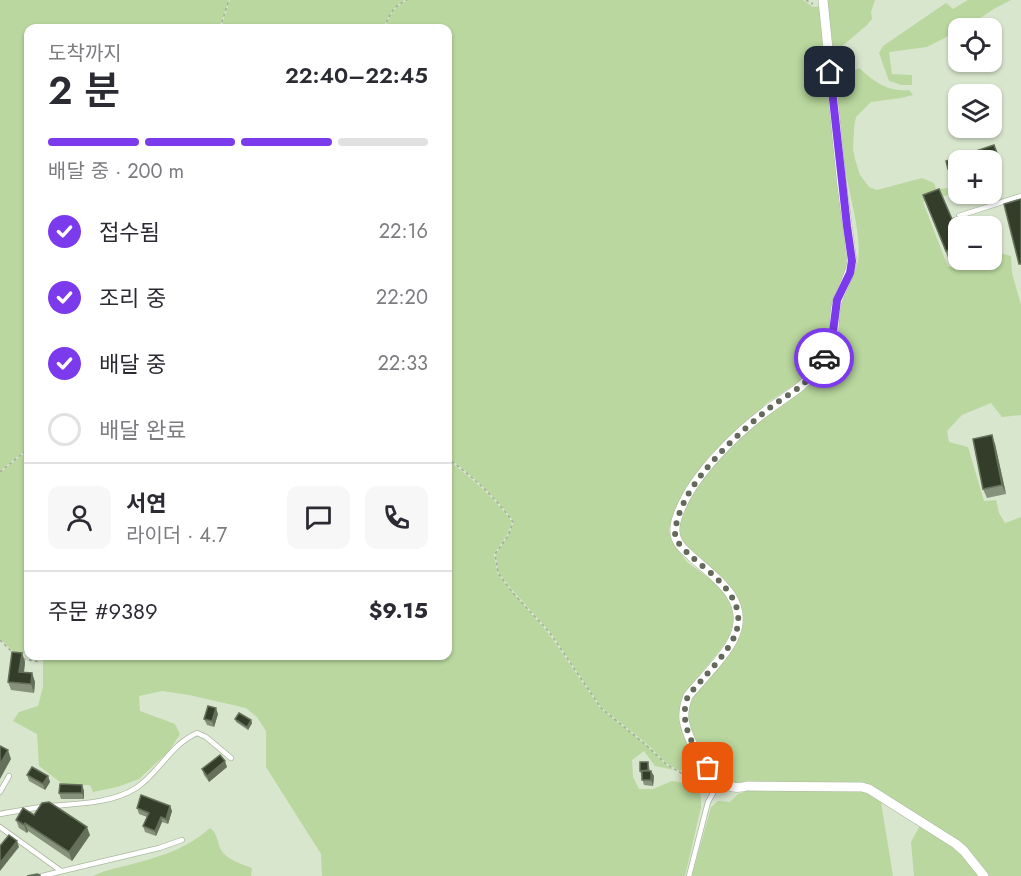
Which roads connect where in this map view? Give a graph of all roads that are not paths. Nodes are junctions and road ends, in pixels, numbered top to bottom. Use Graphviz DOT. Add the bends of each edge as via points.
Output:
graph roads {
  1 [pos="823,0"];
  2 [pos="1021,196"];
  3 [pos="959,216"];
  4 [pos="231,758"];
  5 [pos="9,776"];
  6 [pos="720,781"];
  7 [pos="0,792"];
  8 [pos="0,814"];
  9 [pos="0,827"];
  10 [pos="182,840"];
  11 [pos="61,871"];
  12 [pos="42,876"];
  13 [pos="689,876"];
  14 [pos="984,876"];
  1 -- 6 [label="street" via="852,261 837,300 832,340 806,383 741,431 707,468 689,492 675,530 683,549 730,593 739,614 729,647 684,706 689,737 698,755"];
  2 -- 3 [label="lane"];
  4 -- 8 [label="lane" via="197,733 178,745 135,789 121,795"];
  5 -- 7 [label="lane"];
  6 -- 13 [label="lane" via="708,802"];
  6 -- 14 [label="street" via="734,787 869,789 956,844"];
  9 -- 11 [label="lane"];
  10 -- 11 [label="lane"];
  11 -- 12 [label="lane"];
}
